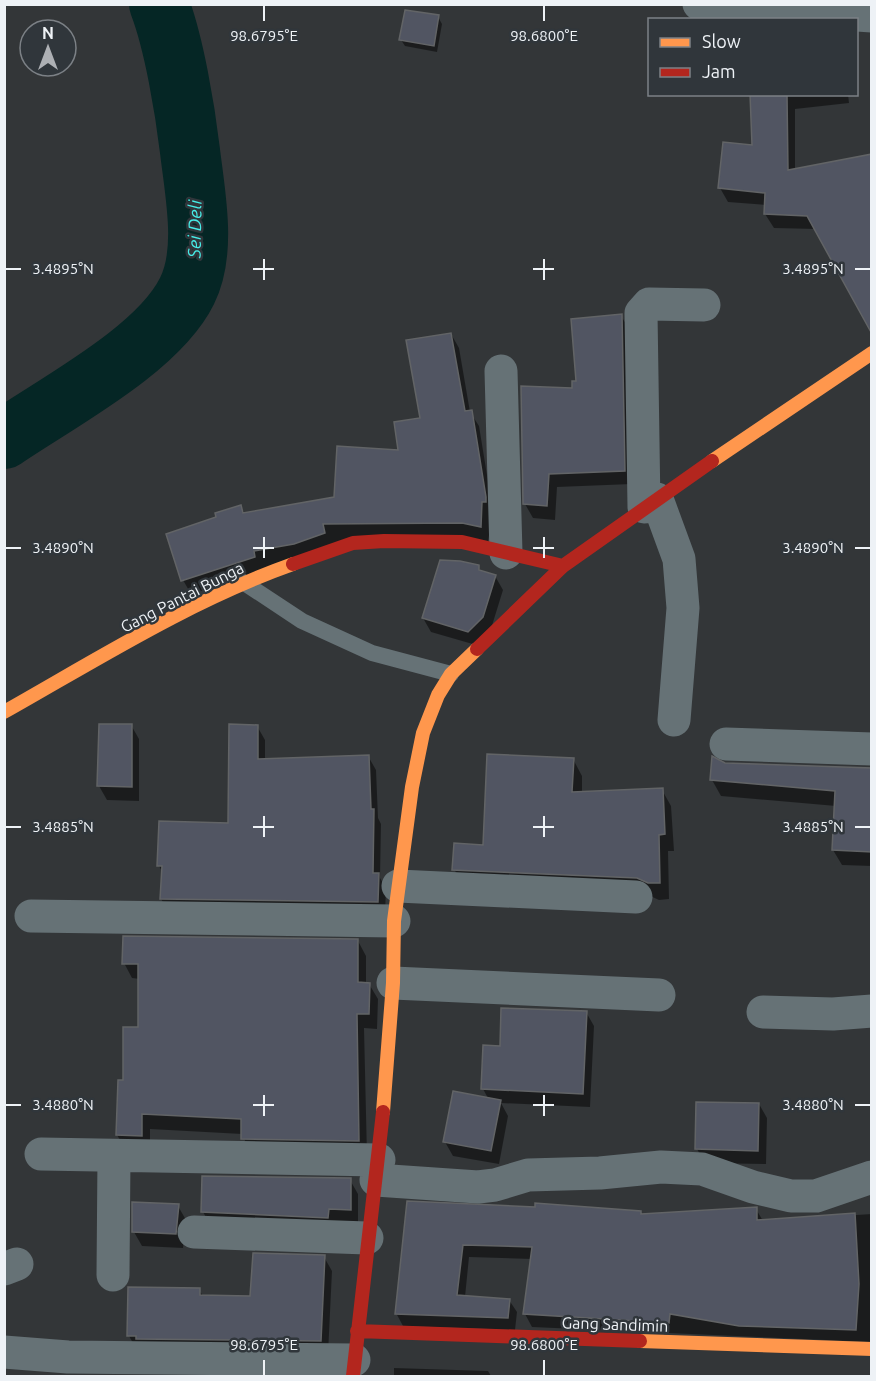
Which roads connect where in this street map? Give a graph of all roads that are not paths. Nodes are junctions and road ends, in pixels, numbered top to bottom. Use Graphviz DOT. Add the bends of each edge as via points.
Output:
graph roads {
  1 [pos="699,4"];
  2 [pos="872,16"];
  3 [pos="704,305"];
  4 [pos="872,353"];
  5 [pos="501,370"];
  6 [pos="650,503"];
  7 [pos="506,553"];
  8 [pos="563,566"];
  9 [pos="243,582"];
  10 [pos="452,674"];
  11 [pos="4,712"];
  12 [pos="674,720"];
  13 [pos="726,744"];
  14 [pos="872,749"];
  15 [pos="398,886"];
  16 [pos="636,897"];
  17 [pos="31,916"];
  18 [pos="394,921"];
  19 [pos="393,983"];
  20 [pos="659,995"];
  21 [pos="872,1011"];
  22 [pos="763,1012"];
  23 [pos="41,1154"];
  24 [pos="114,1156"];
  25 [pos="378,1170"];
  26 [pos="872,1177"];
  27 [pos="194,1232"];
  28 [pos="367,1238"];
  29 [pos="113,1275"];
  30 [pos="872,1349"];
  31 [pos="4,1352"];
  32 [pos="355,1356"];
  1 -- 2 [label="street"];
  3 -- 6 [label="street" via="649,304 641,313"];
  4 -- 6 [label="main road"];
  5 -- 7 [label="street"];
  6 -- 8 [label="main road"];
  6 -- 12 [label="street" via="679,559 683,608"];
  7 -- 8 [label="main road, Gang Pantai Bunga"];
  7 -- 9 [label="main road, Gang Pantai Bunga" via="462,542 353,543"];
  8 -- 10 [label="main road"];
  9 -- 10 [label="lane" via="302,621 372,653"];
  9 -- 11 [label="main road, Gang Pantai Bunga" via="153,627"];
  10 -- 15 [label="main road" via="438,695 423,733"];
  13 -- 14 [label="street"];
  15 -- 16 [label="street"];
  15 -- 18 [label="main road"];
  17 -- 18 [label="street"];
  18 -- 19 [label="main road"];
  19 -- 20 [label="street"];
  19 -- 25 [label="main road"];
  21 -- 22 [label="street"];
  23 -- 24 [label="street"];
  24 -- 25 [label="street"];
  24 -- 29 [label="street"];
  25 -- 26 [label="street" via="478,1187 528,1175 661,1167 702,1169 791,1196 816,1196"];
  25 -- 28 [label="main road"];
  27 -- 28 [label="street"];
  28 -- 32 [label="main road"];
  30 -- 32 [label="main road, Gang Sandimin"];
  31 -- 32 [label="street" via="68,1357"];
}
